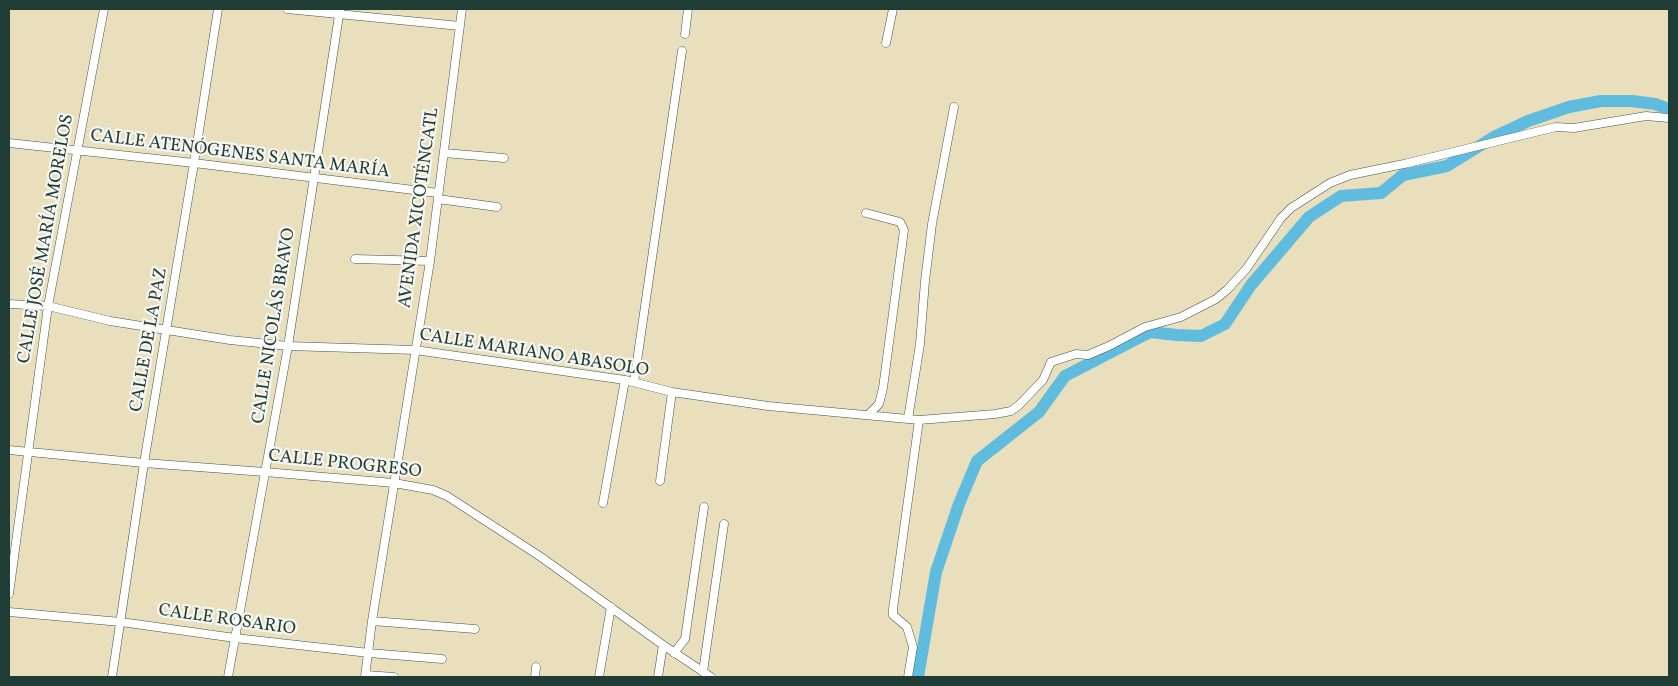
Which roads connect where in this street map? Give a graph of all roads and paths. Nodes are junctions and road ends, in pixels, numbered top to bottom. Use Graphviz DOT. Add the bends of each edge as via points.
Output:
graph roads {
  1 [pos="104,9"];
  2 [pos="218,9"];
  3 [pos="287,9"];
  4 [pos="462,9"];
  5 [pos="688,9"];
  6 [pos="893,9"];
  7 [pos="339,11"];
  8 [pos="460,26"];
  9 [pos="685,34"];
  10 [pos="886,43"];
  11 [pos="682,51"];
  12 [pos="954,107"];
  13 [pos="1669,118"];
  14 [pos="9,143"];
  15 [pos="77,151"];
  16 [pos="444,153"];
  17 [pos="504,158"];
  18 [pos="194,163"];
  19 [pos="314,178"];
  20 [pos="438,196"];
  21 [pos="497,207"];
  22 [pos="866,213"];
  23 [pos="355,259"];
  24 [pos="430,261"];
  25 [pos="9,304"];
  26 [pos="48,306"];
  27 [pos="167,330"];
  28 [pos="288,346"];
  29 [pos="415,350"];
  30 [pos="626,380"];
  31 [pos="634,382"];
  32 [pos="672,392"];
  33 [pos="868,416"];
  34 [pos="908,419"];
  35 [pos="919,420"];
  36 [pos="9,450"];
  37 [pos="30,451"];
  38 [pos="144,464"];
  39 [pos="265,472"];
  40 [pos="660,481"];
  41 [pos="394,483"];
  42 [pos="604,502"];
  43 [pos="704,507"];
  44 [pos="724,524"];
  45 [pos="9,594"];
  46 [pos="611,607"];
  47 [pos="9,612"];
  48 [pos="372,621"];
  49 [pos="121,622"];
  50 [pos="475,629"];
  51 [pos="235,638"];
  52 [pos="663,645"];
  53 [pos="369,653"];
  54 [pos="674,653"];
  55 [pos="442,659"];
  56 [pos="536,667"];
  57 [pos="703,672"];
  58 [pos="366,676"];
  59 [pos="112,677"];
  60 [pos="228,677"];
  61 [pos="394,677"];
  62 [pos="535,677"];
  63 [pos="599,677"];
  64 [pos="658,677"];
  65 [pos="711,677"];
  66 [pos="908,677"];
  1 -- 15 [label="street, CALLE JOSÉ MARÍA MORELOS"];
  2 -- 18 [label="street, CALLE DE LA PAZ"];
  3 -- 7 [label="street"];
  4 -- 8 [label="street, AVENIDA XICOTÉNCATL"];
  5 -- 9 [label="street"];
  6 -- 10 [label="street"];
  7 -- 8 [label="street"];
  7 -- 19 [label="street, CALLE NICOLÁS BRAVO"];
  8 -- 16 [label="street, AVENIDA XICOTÉNCATL"];
  11 -- 31 [label="street"];
  12 -- 34 [label="street" via="932,224 920,344"];
  13 -- 35 [label="street, CALLE MARIANO ABASOLO" via="1646,116 1574,128 1556,127 1350,175 1330,183 1281,218 1247,268 1216,299 1181,316 1145,327 1088,355 1076,354 1051,362 1043,380 1011,411"];
  14 -- 15 [label="street, CALLE ATENÓGENES SANTA MARÍA"];
  15 -- 18 [label="street, CALLE ATENÓGENES SANTA MARÍA"];
  15 -- 26 [label="street, CALLE JOSÉ MARÍA MORELOS"];
  16 -- 17 [label="street"];
  16 -- 20 [label="street, AVENIDA XICOTÉNCATL"];
  18 -- 19 [label="street, CALLE ATENÓGENES SANTA MARÍA"];
  18 -- 27 [label="street, CALLE DE LA PAZ"];
  19 -- 20 [label="street, CALLE ATENÓGENES SANTA MARÍA"];
  19 -- 28 [label="street, CALLE NICOLÁS BRAVO"];
  20 -- 21 [label="street, CALLE ATENÓGENES SANTA MARÍA"];
  20 -- 24 [label="street, AVENIDA XICOTÉNCATL"];
  22 -- 33 [label="street" via="900,222 904,230 883,388 879,404"];
  23 -- 24 [label="street"];
  24 -- 29 [label="street, AVENIDA XICOTÉNCATL"];
  25 -- 26 [label="street, CALLE MARIANO ABASOLO"];
  26 -- 27 [label="street, CALLE MARIANO ABASOLO"];
  26 -- 37 [label="street, CALLE JOSÉ MARÍA MORELOS"];
  27 -- 28 [label="street, CALLE MARIANO ABASOLO"];
  27 -- 38 [label="street, CALLE DE LA PAZ"];
  28 -- 29 [label="street, CALLE MARIANO ABASOLO"];
  28 -- 39 [label="street, CALLE NICOLÁS BRAVO"];
  29 -- 30 [label="street, CALLE MARIANO ABASOLO"];
  29 -- 41 [label="street, AVENIDA XICOTÉNCATL"];
  30 -- 31 [label="street, CALLE MARIANO ABASOLO"];
  30 -- 42 [label="street"];
  31 -- 32 [label="street, CALLE MARIANO ABASOLO"];
  32 -- 33 [label="street, CALLE MARIANO ABASOLO"];
  32 -- 40 [label="street"];
  33 -- 34 [label="street, CALLE MARIANO ABASOLO"];
  34 -- 35 [label="street, CALLE MARIANO ABASOLO"];
  35 -- 66 [label="street" via="893,609 893,615 907,627 913,646"];
  36 -- 37 [label="street, CALLE PROGRESO"];
  37 -- 38 [label="street, CALLE PROGRESO"];
  37 -- 45 [label="street, CALLE JOSÉ MARÍA MORELOS"];
  38 -- 39 [label="street, CALLE PROGRESO"];
  38 -- 49 [label="street, CALLE DE LA PAZ"];
  39 -- 41 [label="street, CALLE PROGRESO"];
  39 -- 51 [label="street, CALLE NICOLÁS BRAVO"];
  41 -- 46 [label="street, CALLE PROGRESO" via="447,496"];
  41 -- 48 [label="street, AVENIDA XICOTÉNCATL"];
  43 -- 54 [label="street" via="686,639"];
  44 -- 57 [label="street"];
  46 -- 52 [label="street, CALLE PROGRESO"];
  46 -- 63 [label="street"];
  47 -- 49 [label="street, CALLE ROSARIO"];
  48 -- 50 [label="street"];
  48 -- 53 [label="street, AVENIDA XICOTÉNCATL"];
  49 -- 51 [label="street, CALLE ROSARIO"];
  49 -- 59 [label="street, CALLE DE LA PAZ"];
  51 -- 53 [label="street, CALLE ROSARIO"];
  51 -- 60 [label="street, CALLE NICOLÁS BRAVO"];
  52 -- 54 [label="street, CALLE PROGRESO"];
  52 -- 64 [label="street"];
  53 -- 55 [label="street, CALLE ROSARIO"];
  53 -- 58 [label="street, AVENIDA XICOTÉNCATL"];
  54 -- 57 [label="street, CALLE PROGRESO"];
  56 -- 62 [label="street"];
  57 -- 65 [label="street, CALLE PROGRESO"];
  58 -- 61 [label="street"];
}
